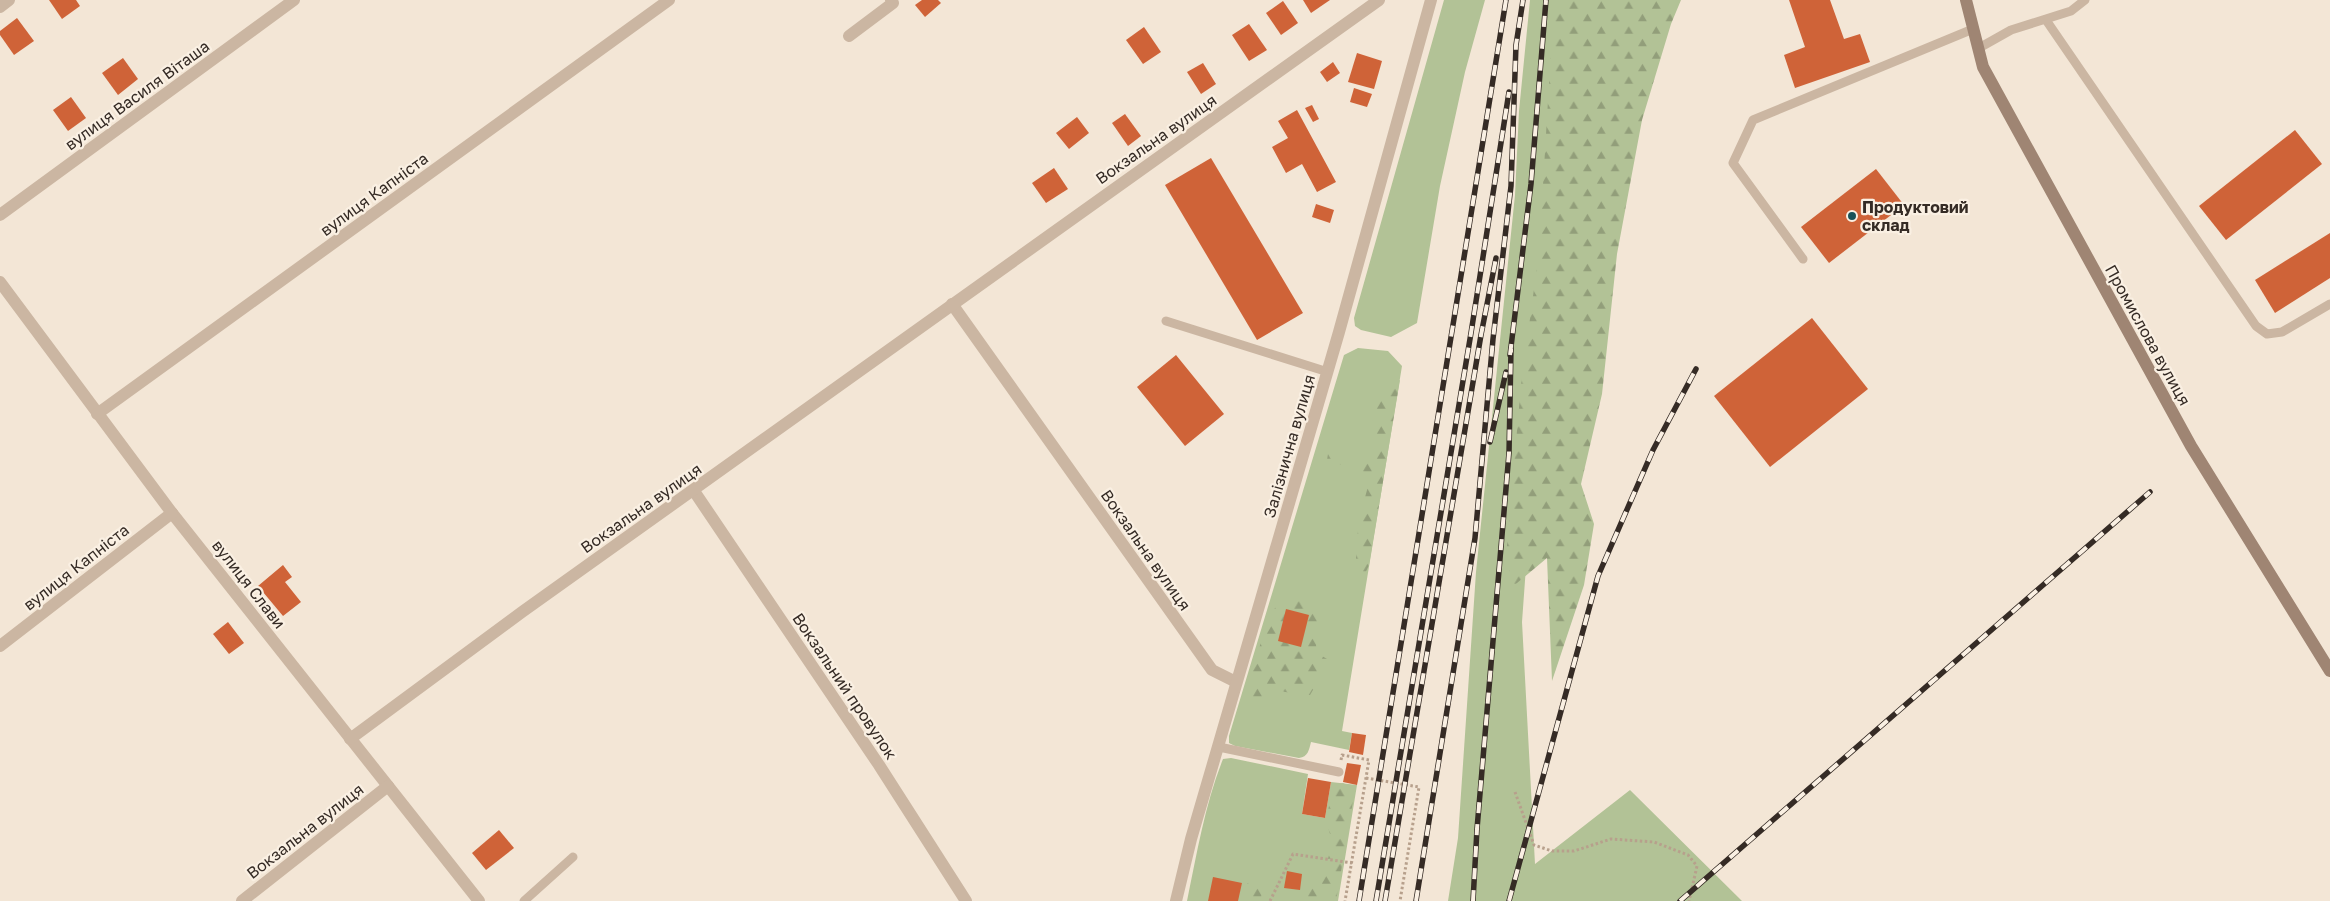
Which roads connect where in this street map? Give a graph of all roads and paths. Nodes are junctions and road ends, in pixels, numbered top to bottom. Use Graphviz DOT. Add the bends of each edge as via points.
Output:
graph roads {
  1 [pos="9,0"];
  2 [pos="294,0"];
  3 [pos="669,0"];
  4 [pos="891,0"];
  5 [pos="1379,0"];
  6 [pos="1431,0"];
  7 [pos="1966,0"];
  8 [pos="2084,0"];
  9 [pos="0,7"];
  10 [pos="2046,20"];
  11 [pos="1974,29"];
  12 [pos="850,36"];
  13 [pos="1978,48"];
  14 [pos="0,215"];
  15 [pos="1804,258"];
  16 [pos="0,282"];
  17 [pos="952,304"];
  18 [pos="2330,304"];
  19 [pos="1166,321"];
  20 [pos="1328,372"];
  21 [pos="97,414"];
  22 [pos="694,491"];
  23 [pos="172,513"];
  24 [pos="0,646"];
  25 [pos="2330,671"];
  26 [pos="1236,682"];
  27 [pos="350,739"];
  28 [pos="1219,747"];
  29 [pos="1339,772"];
  30 [pos="1366,778"];
  31 [pos="388,786"];
  32 [pos="1515,792"];
  33 [pos="573,857"];
  34 [pos="1352,864"];
  35 [pos="242,901"];
  36 [pos="479,901"];
  37 [pos="524,901"];
  38 [pos="966,901"];
  39 [pos="1176,901"];
  40 [pos="1270,901"];
  41 [pos="1346,901"];
  42 [pos="1400,901"];
  43 [pos="1689,901"];
  1 -- 9 [label="street"];
  2 -- 14 [label="street, вулиця Василя Віташа"];
  3 -- 21 [label="street, вулиця Капніста"];
  4 -- 12 [label="street" via="893,3"];
  5 -- 17 [label="street, Вокзальна вулиця"];
  6 -- 20 [label="street, Залізнична вулиця"];
  7 -- 11 [label="street, Промислова вулиця"];
  8 -- 10 [label="lane" via="2071,11"];
  10 -- 13 [label="lane" via="2011,30"];
  10 -- 18 [label="lane" via="2256,326 2267,334 2282,332"];
  11 -- 13 [label="street, Промислова вулиця"];
  11 -- 15 [label="lane" via="1753,120 1733,163"];
  13 -- 25 [label="street, Промислова вулиця" via="1983,67 2190,446"];
  16 -- 21 [label="street, вулиця Слави"];
  17 -- 22 [label="street, Вокзальна вулиця"];
  17 -- 26 [label="street, Вокзальна вулиця" via="1212,670"];
  19 -- 20 [label="lane"];
  20 -- 26 [label="street, Залізнична вулиця"];
  21 -- 23 [label="street, вулиця Слави"];
  22 -- 27 [label="street, Вокзальна вулиця"];
  22 -- 38 [label="street, Вокзальний провулок"];
  23 -- 24 [label="street, вулиця Капніста"];
  23 -- 27 [label="street, вулиця Слави"];
  26 -- 28 [label="street, Залізнична вулиця"];
  27 -- 31 [label="street, вулиця Слави"];
  28 -- 29 [label="lane"];
  28 -- 39 [label="street, Залізнична вулиця"];
  29 -- 30 [label="path" via="1342,755 1369,760"];
  30 -- 34 [label="path"];
  30 -- 42 [label="path" via="1419,787"];
  31 -- 35 [label="street, Вокзальна вулиця"];
  31 -- 36 [label="street, вулиця Слави"];
  32 -- 43 [label="path" via="1534,845 1552,851 1574,851 1611,839 1654,842 1688,854 1697,866"];
  33 -- 37 [label="lane"];
  34 -- 40 [label="path" via="1293,854"];
  34 -- 41 [label="path"];
}
